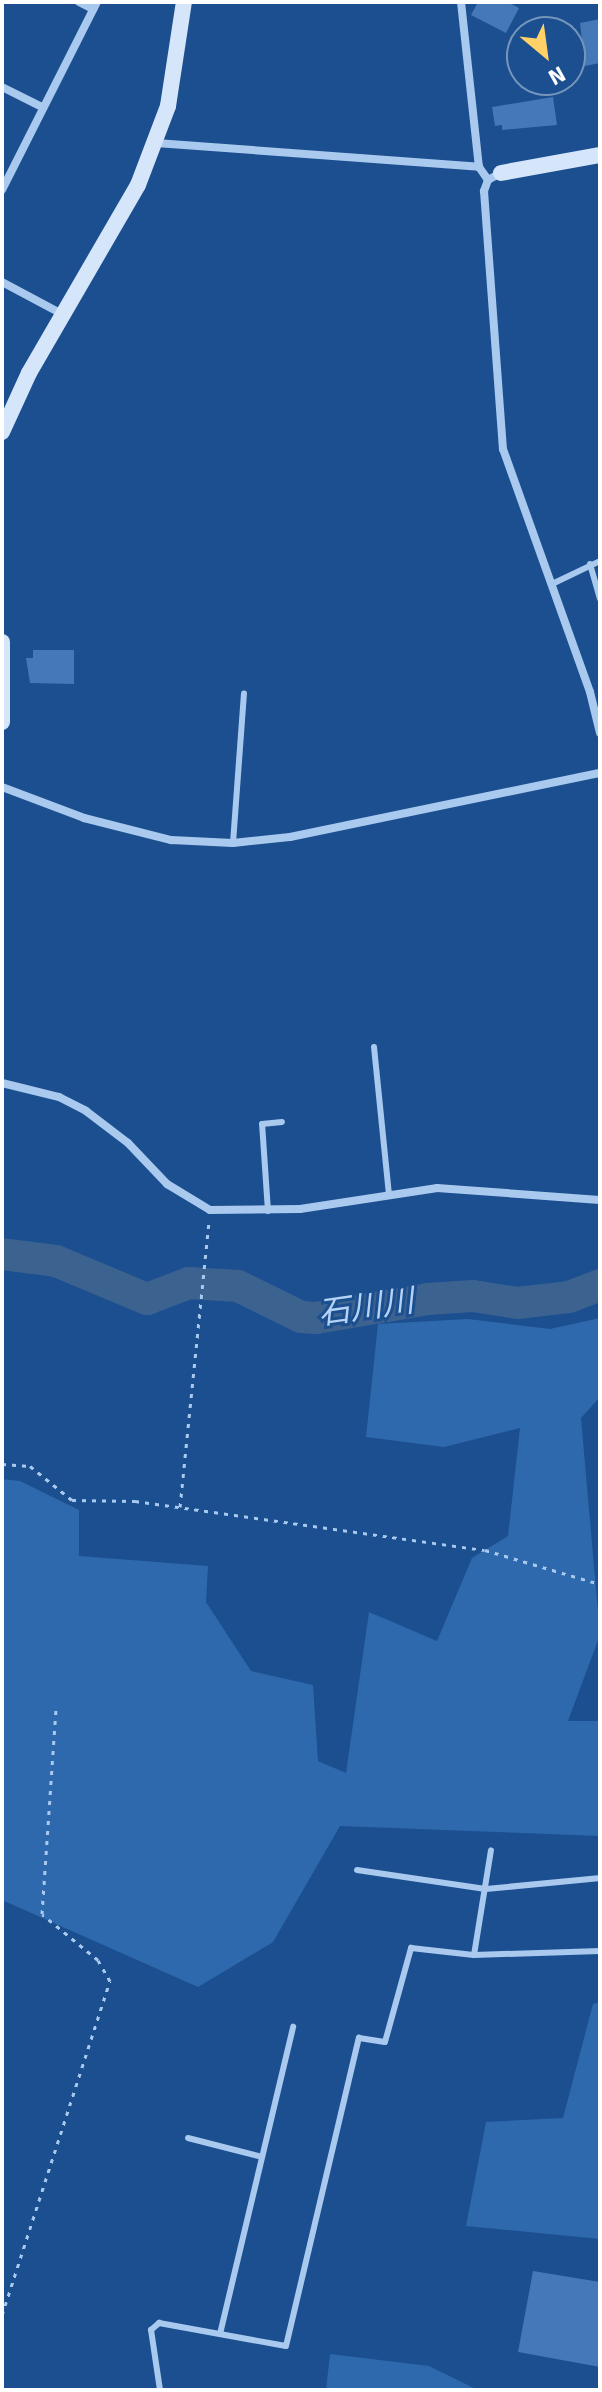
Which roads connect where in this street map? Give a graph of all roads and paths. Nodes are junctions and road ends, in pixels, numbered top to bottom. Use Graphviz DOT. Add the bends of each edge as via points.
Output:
graph roads {
  1 [pos="79,2"];
  2 [pos="184,2"];
  3 [pos="461,2"];
  4 [pos="95,6"];
  5 [pos="2,87"];
  6 [pos="42,107"];
  7 [pos="156,143"];
  8 [pos="600,155"];
  9 [pos="479,167"];
  10 [pos="494,176"];
  11 [pos="2,190"];
  12 [pos="2,282"];
  13 [pos="62,314"];
  14 [pos="2,432"];
  15 [pos="600,561"];
  16 [pos="590,564"];
  17 [pos="552,584"];
  18 [pos="600,599"];
  19 [pos="2,642"];
  20 [pos="244,693"];
  21 [pos="2,722"];
  22 [pos="600,733"];
  23 [pos="600,773"];
  24 [pos="2,787"];
  25 [pos="233,843"];
  26 [pos="374,1047"];
  27 [pos="2,1083"];
  28 [pos="282,1122"];
  29 [pos="389,1195"];
  30 [pos="600,1200"];
  31 [pos="210,1210"];
  32 [pos="268,1211"];
  33 [pos="2,1464"];
  34 [pos="180,1507"];
  35 [pos="600,1584"];
  36 [pos="56,1706"];
  37 [pos="491,1850"];
  38 [pos="357,1870"];
  39 [pos="600,1878"];
  40 [pos="486,1889"];
  41 [pos="600,1951"];
  42 [pos="474,1955"];
  43 [pos="293,2027"];
  44 [pos="188,2138"];
  45 [pos="262,2157"];
  46 [pos="2,2315"];
  47 [pos="220,2334"];
  48 [pos="160,2390"];
  1 -- 4 [label="street"];
  2 -- 7 [label="street" via="180,53"];
  3 -- 9 [label="street"];
  4 -- 6 [label="street"];
  5 -- 6 [label="street"];
  6 -- 11 [label="street"];
  7 -- 9 [label="street"];
  7 -- 13 [label="street" via="138,185"];
  8 -- 10 [label="street"];
  9 -- 10 [label="street"];
  10 -- 17 [label="street" via="484,191 503,449"];
  12 -- 13 [label="street"];
  13 -- 14 [label="street"];
  15 -- 16 [label="lane"];
  16 -- 17 [label="lane"];
  16 -- 18 [label="lane"];
  17 -- 22 [label="street"];
  19 -- 21 [label="street"];
  20 -- 25 [label="lane"];
  23 -- 25 [label="street" via="290,837"];
  24 -- 25 [label="street" via="84,818 171,840"];
  26 -- 29 [label="lane"];
  27 -- 31 [label="street" via="59,1097 86,1111 128,1143 167,1184"];
  28 -- 32 [label="lane" via="262,1124"];
  29 -- 30 [label="street" via="437,1188"];
  29 -- 32 [label="street"];
  31 -- 32 [label="street"];
  31 -- 34 [label="path"];
  33 -- 34 [label="path" via="30,1466 72,1500"];
  34 -- 35 [label="path" via="485,1550"];
  36 -- 46 [label="path" via="42,1914 98,1960 110,1981"];
  37 -- 40 [label="lane"];
  38 -- 40 [label="lane"];
  39 -- 40 [label="lane"];
  40 -- 42 [label="lane"];
  41 -- 42 [label="lane"];
  42 -- 47 [label="lane" via="411,1948 385,2042 359,2038 286,2346"];
  43 -- 45 [label="lane"];
  44 -- 45 [label="lane"];
  45 -- 47 [label="lane"];
  47 -- 48 [label="lane" via="159,2323 151,2330"];
}
